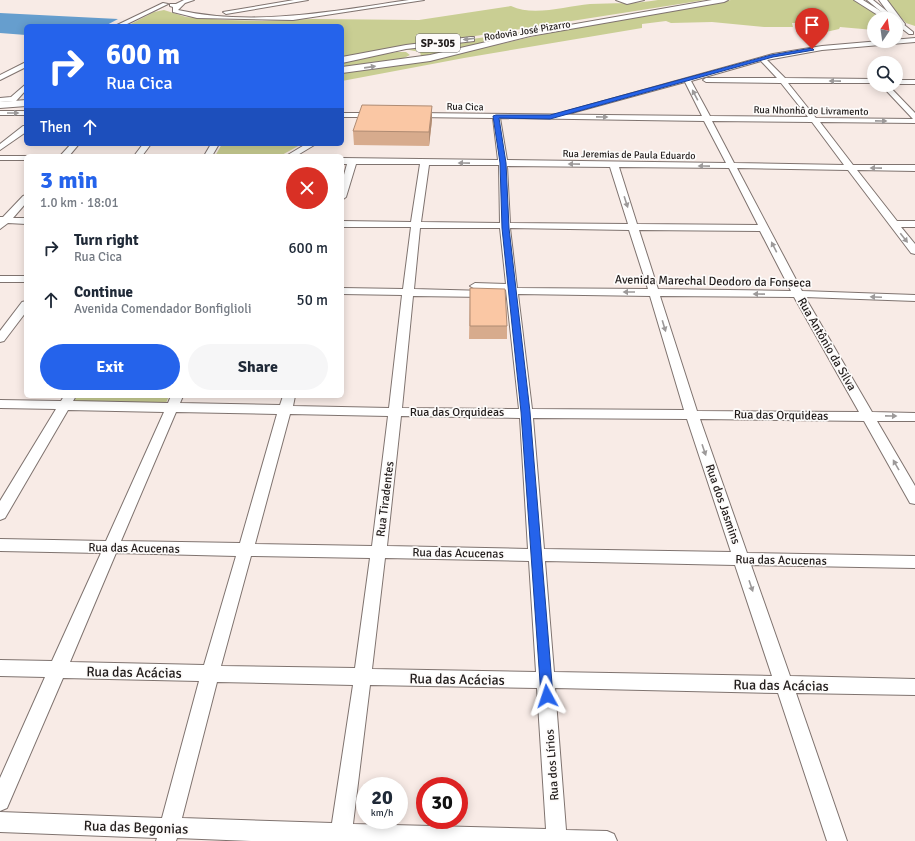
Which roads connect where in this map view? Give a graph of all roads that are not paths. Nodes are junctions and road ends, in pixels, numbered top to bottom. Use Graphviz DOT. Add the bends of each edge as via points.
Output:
graph roads {
  1 [pos="191,0"];
  2 [pos="305,0"];
  3 [pos="421,0"];
  4 [pos="619,0"];
  5 [pos="641,0"];
  6 [pos="712,0"];
  7 [pos="724,0"];
  8 [pos="858,0"];
  9 [pos="870,0"];
  10 [pos="883,0"];
  11 [pos="181,2"];
  12 [pos="166,3"];
  13 [pos="878,12"];
  14 [pos="197,16"];
  15 [pos="122,24"];
  16 [pos="907,29"];
  17 [pos="375,53"];
  18 [pos="762,59"];
  19 [pos="344,60"];
  20 [pos="398,63"];
  21 [pos="24,65"];
  22 [pos="0,70"];
  23 [pos="344,70"];
  24 [pos="13,72"];
  25 [pos="0,78"];
  26 [pos="689,80"];
  27 [pos="782,80"];
  28 [pos="867,82"];
  29 [pos="903,82"];
  30 [pos="915,82"];
  31 [pos="24,88"];
  32 [pos="891,92"];
  33 [pos="13,99"];
  34 [pos="24,100"];
  35 [pos="24,100"];
  36 [pos="0,102"];
  37 [pos="581,109"];
  38 [pos="0,113"];
  39 [pos="24,113"];
  40 [pos="344,115"];
  41 [pos="380,115"];
  42 [pos="404,115"];
  43 [pos="496,116"];
  44 [pos="915,116"];
  45 [pos="550,117"];
  46 [pos="563,117"];
  47 [pos="708,119"];
  48 [pos="814,120"];
  49 [pos="915,121"];
  50 [pos="24,130"];
  51 [pos="73,146"];
  52 [pos="308,146"];
  53 [pos="0,148"];
  54 [pos="66,154"];
  55 [pos="294,154"];
  56 [pos="0,158"];
  57 [pos="24,158"];
  58 [pos="344,161"];
  59 [pos="352,162"];
  60 [pos="425,162"];
  61 [pos="503,163"];
  62 [pos="614,165"];
  63 [pos="731,166"];
  64 [pos="851,167"];
  65 [pos="915,168"];
  66 [pos="344,189"];
  67 [pos="24,200"];
  68 [pos="24,221"];
  69 [pos="2,222"];
  70 [pos="344,224"];
  71 [pos="415,224"];
  72 [pos="894,224"];
  73 [pos="915,224"];
  74 [pos="505,225"];
  75 [pos="634,227"];
  76 [pos="764,228"];
  77 [pos="915,251"];
  78 [pos="0,279"];
  79 [pos="24,279"];
  80 [pos="344,284"];
  81 [pos="0,286"];
  82 [pos="24,287"];
  83 [pos="408,289"];
  84 [pos="344,291"];
  85 [pos="511,291"];
  86 [pos="654,292"];
  87 [pos="798,294"];
  88 [pos="915,298"];
  89 [pos="24,307"];
  90 [pos="0,340"];
  91 [pos="68,401"];
  92 [pos="175,402"];
  93 [pos="287,403"];
  94 [pos="0,404"];
  95 [pos="395,412"];
  96 [pos="526,412"];
  97 [pos="692,414"];
  98 [pos="868,416"];
  99 [pos="915,417"];
  100 [pos="915,499"];
  101 [pos="0,514"];
  102 [pos="0,545"];
  103 [pos="112,548"];
  104 [pos="245,550"];
  105 [pos="378,552"];
  106 [pos="535,555"];
  107 [pos="742,560"];
  108 [pos="915,562"];
  109 [pos="0,668"];
  110 [pos="57,670"];
  111 [pos="210,674"];
  112 [pos="362,677"];
  113 [pos="546,680"];
  114 [pos="785,686"];
  115 [pos="915,687"];
  116 [pos="0,801"];
  117 [pos="0,822"];
  118 [pos="168,834"];
  119 [pos="341,834"];
  120 [pos="557,841"];
  121 [pos="607,841"];
  122 [pos="837,841"];
  1 -- 11 [label="street"];
  2 -- 14 [label="street"];
  3 -- 14 [label="street" via="301,18"];
  4 -- 5 [label="street"];
  6 -- 17 [label="main road, Rodovia José Pizarro / SP-305, one-way"];
  7 -- 20 [label="main road, Rodovia José Pizarro / SP-305" via="530,34"];
  8 -- 13 [label="main road"];
  9 -- 16 [label="street"];
  10 -- 16 [label="main road"];
  11 -- 12 [label="street"];
  12 -- 14 [label="street" via="175,12"];
  12 -- 15 [label="street"];
  16 -- 18 [label="street"];
  17 -- 19 [label="main road, Rodovia José Pizarro / SP-305"];
  17 -- 20 [label="main road" via="405,50 416,54 414,58"];
  18 -- 26 [label="street"];
  18 -- 27 [label="street"];
  23 -- 20 [label="main road, Rodovia José Pizarro / SP-305, one-way"];
  21 -- 24 [label="street"];
  22 -- 24 [label="street"];
  24 -- 25 [label="street"];
  26 -- 27 [label="street"];
  26 -- 37 [label="street"];
  47 -- 26 [label="street, Rua Antônio da Silva, one-way"];
  28 -- 27 [label="street, one-way"];
  27 -- 48 [label="street"];
  29 -- 30 [label="street"];
  31 -- 33 [label="street"];
  32 -- 44 [label="street"];
  33 -- 34 [label="main road"];
  33 -- 36 [label="street"];
  35 -- 36 [label="main road"];
  37 -- 45 [label="street"];
  37 -- 46 [label="street"];
  38 -- 39 [label="street, one-way"];
  40 -- 41 [label="street"];
  42 -- 43 [label="street, Rua Cica"];
  43 -- 45 [label="street, Rua Cica"];
  43 -- 61 [label="street, Rua dos Lírios"];
  45 -- 46 [label="street, Rua Cica"];
  46 -- 47 [label="street, Rua Cica, one-way"];
  47 -- 48 [label="street, Rua Nhonhô do Livramento"];
  47 -- 63 [label="street, Rua Antônio da Silva"];
  48 -- 49 [label="street, Rua Nhonhô do Livramento, one-way"];
  48 -- 64 [label="street"];
  50 -- 53 [label="street"];
  51 -- 54 [label="street"];
  52 -- 55 [label="street"];
  56 -- 57 [label="street"];
  58 -- 59 [label="street, Rua Jeremias de Paula Eduardo"];
  59 -- 60 [label="street, Rua Jeremias de Paula Eduardo"];
  59 -- 66 [label="street"];
  61 -- 60 [label="street, Rua Jeremias de Paula Eduardo, one-way"];
  60 -- 71 [label="street, Rua Tiradentes"];
  62 -- 61 [label="street, Rua Jeremias de Paula Eduardo, one-way"];
  61 -- 74 [label="street, Rua dos Lírios"];
  63 -- 62 [label="street, Rua Jeremias de Paula Eduardo, one-way"];
  62 -- 75 [label="street, Rua dos Jasmins, one-way"];
  63 -- 64 [label="street, Rua Jeremias de Paula Eduardo"];
  63 -- 76 [label="street, Rua Antônio da Silva"];
  65 -- 64 [label="street, Rua Jeremias de Paula Eduardo, one-way"];
  64 -- 72 [label="street"];
  67 -- 69 [label="street"];
  68 -- 69 [label="street"];
  70 -- 71 [label="street"];
  71 -- 74 [label="street"];
  71 -- 83 [label="street, Rua Tiradentes"];
  72 -- 73 [label="street"];
  72 -- 77 [label="street, one-way"];
  74 -- 75 [label="street"];
  74 -- 85 [label="street, Rua dos Lírios"];
  75 -- 76 [label="street"];
  75 -- 86 [label="street, Rua dos Jasmins"];
  87 -- 76 [label="street, Rua Antônio da Silva, one-way"];
  78 -- 79 [label="street"];
  80 -- 83 [label="street, Avenida Marechal Deodoro da Fonseca"];
  81 -- 82 [label="street"];
  83 -- 84 [label="street, Avenida Marechal Deodoro da Fonseca"];
  83 -- 85 [label="street, Avenida Marechal Deodoro da Fonseca"];
  83 -- 95 [label="street, Rua Tiradentes"];
  86 -- 85 [label="street, Avenida Marechal Deodoro da Fonseca, one-way"];
  85 -- 96 [label="street, Rua dos Lírios"];
  87 -- 86 [label="street, Avenida Marechal Deodoro da Fonseca, one-way"];
  86 -- 97 [label="street, Rua dos Jasmins, one-way"];
  88 -- 87 [label="street, Avenida Marechal Deodoro da Fonseca, one-way"];
  87 -- 98 [label="street, Rua Antônio da Silva"];
  89 -- 90 [label="street"];
  91 -- 92 [label="street, Rua das Orquideas"];
  91 -- 94 [label="street, Rua das Orquideas"];
  91 -- 101 [label="street"];
  92 -- 93 [label="street, Rua das Orquideas"];
  92 -- 103 [label="street"];
  93 -- 95 [label="street, Rua das Orquideas"];
  93 -- 104 [label="street"];
  95 -- 96 [label="street, Rua das Orquideas"];
  95 -- 105 [label="street, Rua Tiradentes"];
  96 -- 97 [label="street, Rua das Orquideas"];
  96 -- 106 [label="street, Rua dos Lírios"];
  97 -- 98 [label="street, Rua das Orquideas"];
  97 -- 107 [label="street, Rua dos Jasmins, one-way"];
  98 -- 99 [label="street, Rua das Orquideas, one-way"];
  100 -- 98 [label="street, Rua Antônio da Silva, one-way"];
  102 -- 103 [label="street, Rua das Acucenas"];
  103 -- 104 [label="street, Rua das Acucenas"];
  103 -- 110 [label="street"];
  104 -- 105 [label="street, Rua das Acucenas"];
  104 -- 111 [label="street"];
  105 -- 106 [label="street, Rua das Acucenas"];
  105 -- 112 [label="street, Rua Tiradentes"];
  106 -- 107 [label="street, Rua das Acucenas"];
  106 -- 113 [label="street, Rua dos Lírios"];
  107 -- 108 [label="street, Rua das Acucenas"];
  107 -- 114 [label="street, Rua dos Jasmins, one-way"];
  109 -- 110 [label="street, Rua das Acácias"];
  110 -- 111 [label="street, Rua das Acácias"];
  110 -- 116 [label="street"];
  111 -- 112 [label="street, Rua das Acácias"];
  111 -- 118 [label="street"];
  112 -- 113 [label="street, Rua das Acácias"];
  112 -- 119 [label="street, Rua Tiradentes"];
  113 -- 114 [label="street, Rua das Acácias"];
  113 -- 120 [label="street, Rua dos Lírios"];
  114 -- 115 [label="street, Rua das Acácias"];
  114 -- 122 [label="street, Rua dos Jasmins"];
  117 -- 118 [label="street, Rua das Begonias"];
  118 -- 119 [label="street, Rua das Begonias"];
  119 -- 120 [label="street, Rua das Begonias"];
  120 -- 121 [label="street, Rua das Begonias"];
}
